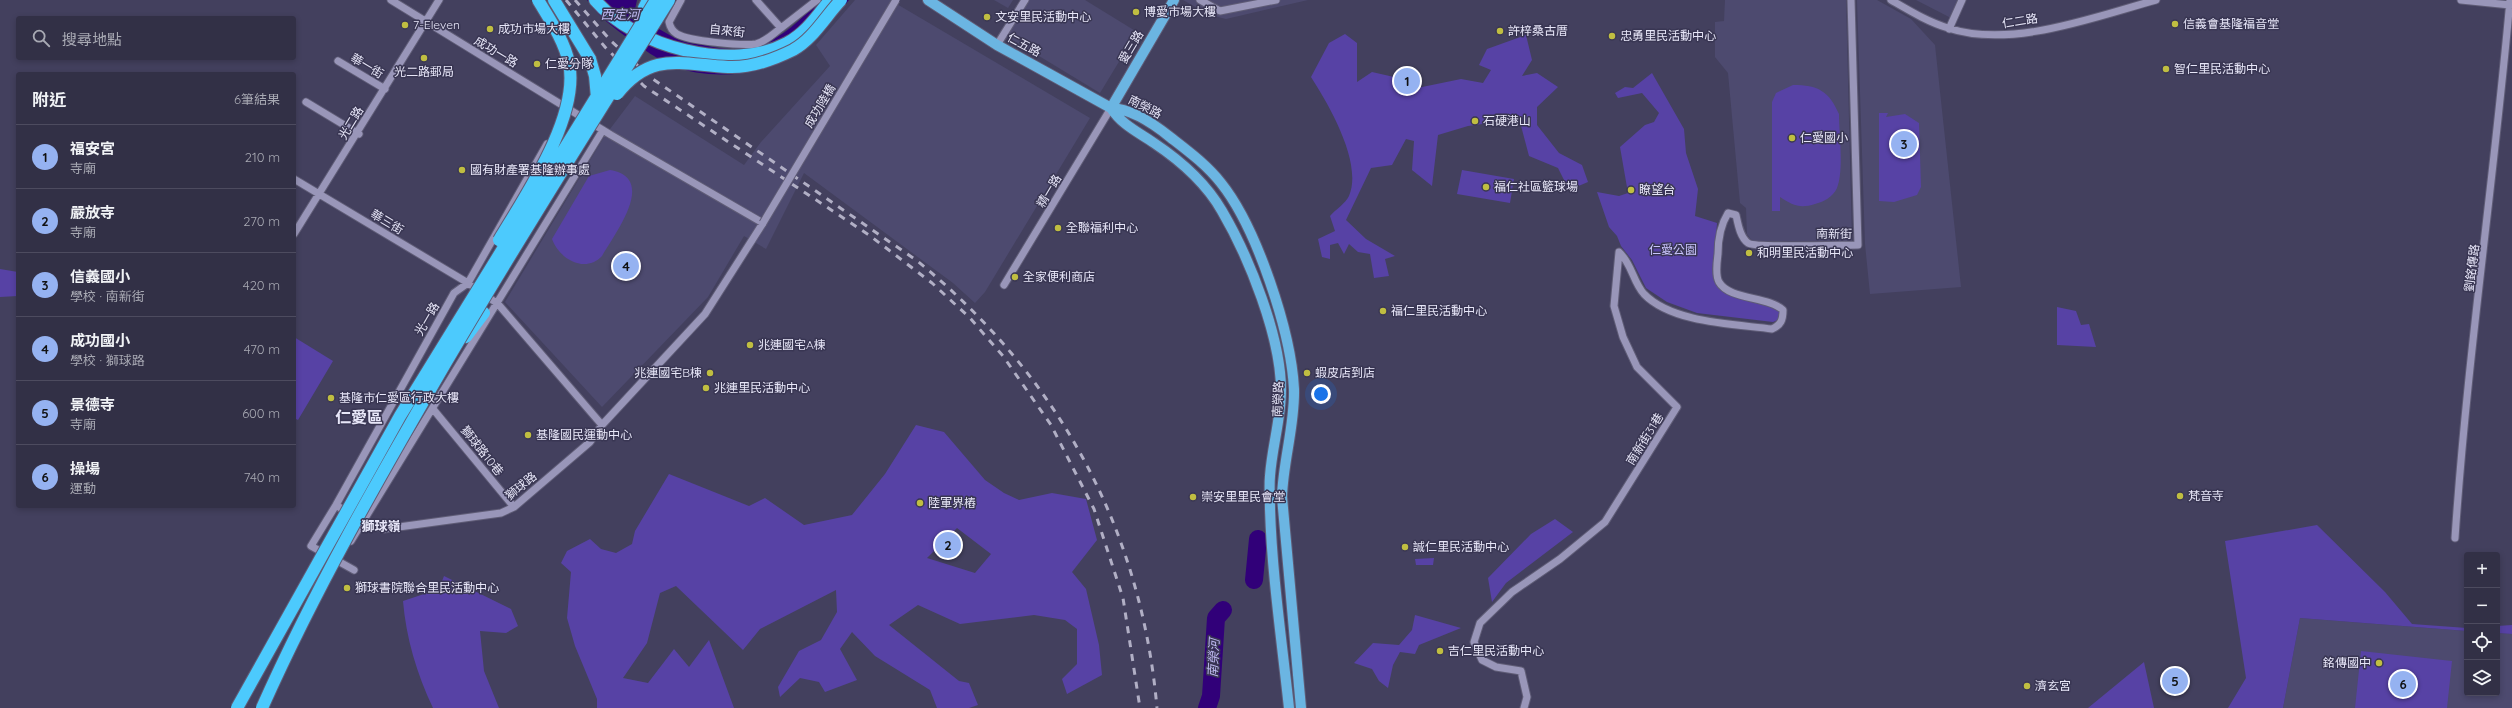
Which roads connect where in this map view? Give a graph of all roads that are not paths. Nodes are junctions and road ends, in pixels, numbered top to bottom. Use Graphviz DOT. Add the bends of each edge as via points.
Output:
graph roads {
  1 [pos="391,0"];
  2 [pos="439,0"];
  3 [pos="538,0"];
  4 [pos="554,0"];
  5 [pos="595,0"];
  6 [pos="648,0"];
  7 [pos="656,0"];
  8 [pos="668,0"];
  9 [pos="680,0"];
  10 [pos="756,0"];
  11 [pos="817,0"];
  12 [pos="830,0"];
  13 [pos="841,0"];
  14 [pos="896,0"];
  15 [pos="928,0"];
  16 [pos="1025,0"];
  17 [pos="1174,0"];
  18 [pos="1200,0"];
  19 [pos="1276,0"];
  20 [pos="1851,0"];
  21 [pos="1891,0"];
  22 [pos="1962,0"];
  23 [pos="2156,0"];
  24 [pos="2461,0"];
  25 [pos="2510,2"];
  26 [pos="426,23"];
  27 [pos="781,28"];
  28 [pos="1949,29"];
  29 [pos="997,45"];
  30 [pos="338,62"];
  31 [pos="385,89"];
  32 [pos="597,96"];
  33 [pos="306,102"];
  34 [pos="568,107"];
  35 [pos="1111,108"];
  36 [pos="603,130"];
  37 [pos="588,131"];
  38 [pos="358,134"];
  39 [pos="296,180"];
  40 [pos="320,195"];
  41 [pos="763,223"];
  42 [pos="296,231"];
  43 [pos="468,283"];
  44 [pos="1004,285"];
  45 [pos="498,304"];
  46 [pos="1783,310"];
  47 [pos="705,314"];
  48 [pos="446,364"];
  49 [pos="433,410"];
  50 [pos="400,416"];
  51 [pos="602,425"];
  52 [pos="336,505"];
  53 [pos="514,507"];
  54 [pos="363,523"];
  55 [pos="2455,538"];
  56 [pos="338,561"];
  57 [pos="354,570"];
  58 [pos="237,708"];
  59 [pos="262,708"];
  60 [pos="1289,708"];
  61 [pos="1301,708"];
  62 [pos="1524,708"];
  1 -- 26 [label="street, 成功一路"];
  2 -- 26 [label="street, 光二路"];
  3 -- 50 [label="highway, bridge" via="555,28 569,63 571,83 564,119 513,216"];
  4 -- 48 [label="highway, bridge" via="590,59 595,76 597,104 593,129 578,162 484,313"];
  5 -- 12 [label="highway, bridge" via="620,24 645,36 690,51 735,56 761,52 787,43 803,32"];
  6 -- 32 [label="highway, bridge" via="606,69"];
  7 -- 32 [label="highway, bridge"];
  8 -- 37 [label="highway, bridge"];
  9 -- 27 [label="street, 自來街" via="668,22 680,36 749,45 764,41"];
  10 -- 27 [label="street"];
  11 -- 27 [label="street, 自來街"];
  13 -- 37 [label="highway, bridge" via="810,37 793,50 773,59 740,66 674,61 649,68 623,86"];
  14 -- 41 [label="street, 成功陸橋, bridge"];
  15 -- 29 [label="main road, 仁五路"];
  16 -- 29 [label="street"];
  17 -- 35 [label="main road, 愛三路"];
  18 -- 19 [label="street" via="1220,11"];
  20 -- 46 [label="street, 南新街" via="1858,245 1762,246 1749,244 1744,238 1736,215 1728,213 1721,224 1717,269 1719,282 1727,290 1775,303"];
  21 -- 28 [label="street, 仁二路" via="1919,17"];
  22 -- 28 [label="street"];
  23 -- 28 [label="street, 仁二路" via="2064,25 2000,36"];
  24 -- 25 [label="street"];
  25 -- 55 [label="street, 劉銘傳路" via="2496,155 2460,465"];
  26 -- 31 [label="street, 光二路"];
  26 -- 34 [label="street, 成功一路"];
  29 -- 35 [label="main road, 仁五路"];
  30 -- 31 [label="street, 華一街"];
  31 -- 38 [label="street, 光二路"];
  32 -- 50 [label="highway, bridge"];
  33 -- 38 [label="street"];
  34 -- 36 [label="street, 成功一路"];
  34 -- 43 [label="street, 光一路"];
  35 -- 44 [label="street, 精一路"];
  35 -- 60 [label="main road, 南榮路" via="1121,122 1175,159 1210,191 1241,248 1268,319 1280,370 1280,407 1270,476 1270,514"];
  35 -- 61 [label="main road, 南榮路" via="1128,111 1161,130 1189,152 1221,183 1249,231 1278,312 1294,389 1282,472 1282,497"];
  36 -- 41 [label="street, 成功一路"];
  36 -- 45 [label="street"];
  37 -- 48 [label="highway, bridge"];
  38 -- 40 [label="street, 光二路"];
  39 -- 40 [label="street, 華三街"];
  40 -- 42 [label="street, 光二路"];
  40 -- 43 [label="street, 華三街"];
  41 -- 47 [label="street, 成功陸橋"];
  43 -- 45 [label="street"];
  43 -- 52 [label="street, 光一路" via="454,293"];
  45 -- 49 [label="street" via="457,365"];
  45 -- 51 [label="street"];
  46 -- 62 [label="street, 南新街31巷" via="1779,326 1772,329 1696,319 1665,308 1644,294 1631,266 1619,252 1614,306 1623,337 1636,367 1677,407 1606,522 1490,610 1480,623 1474,642 1482,660 1496,667 1521,672 1527,697"];
  47 -- 51 [label="street, 獅球路"];
  48 -- 59 [label="highway, bridge" via="377,479 282,662"];
  49 -- 53 [label="street, 獅球路10巷"];
  49 -- 54 [label="street"];
  50 -- 58 [label="highway, bridge"];
  51 -- 53 [label="street, 獅球路" via="590,442"];
  52 -- 54 [label="street"];
  52 -- 56 [label="street, 光一路" via="310,546"];
  53 -- 54 [label="street, 獅球路" via="501,513 384,529"];
  54 -- 56 [label="street"];
  56 -- 57 [label="street"];
}
